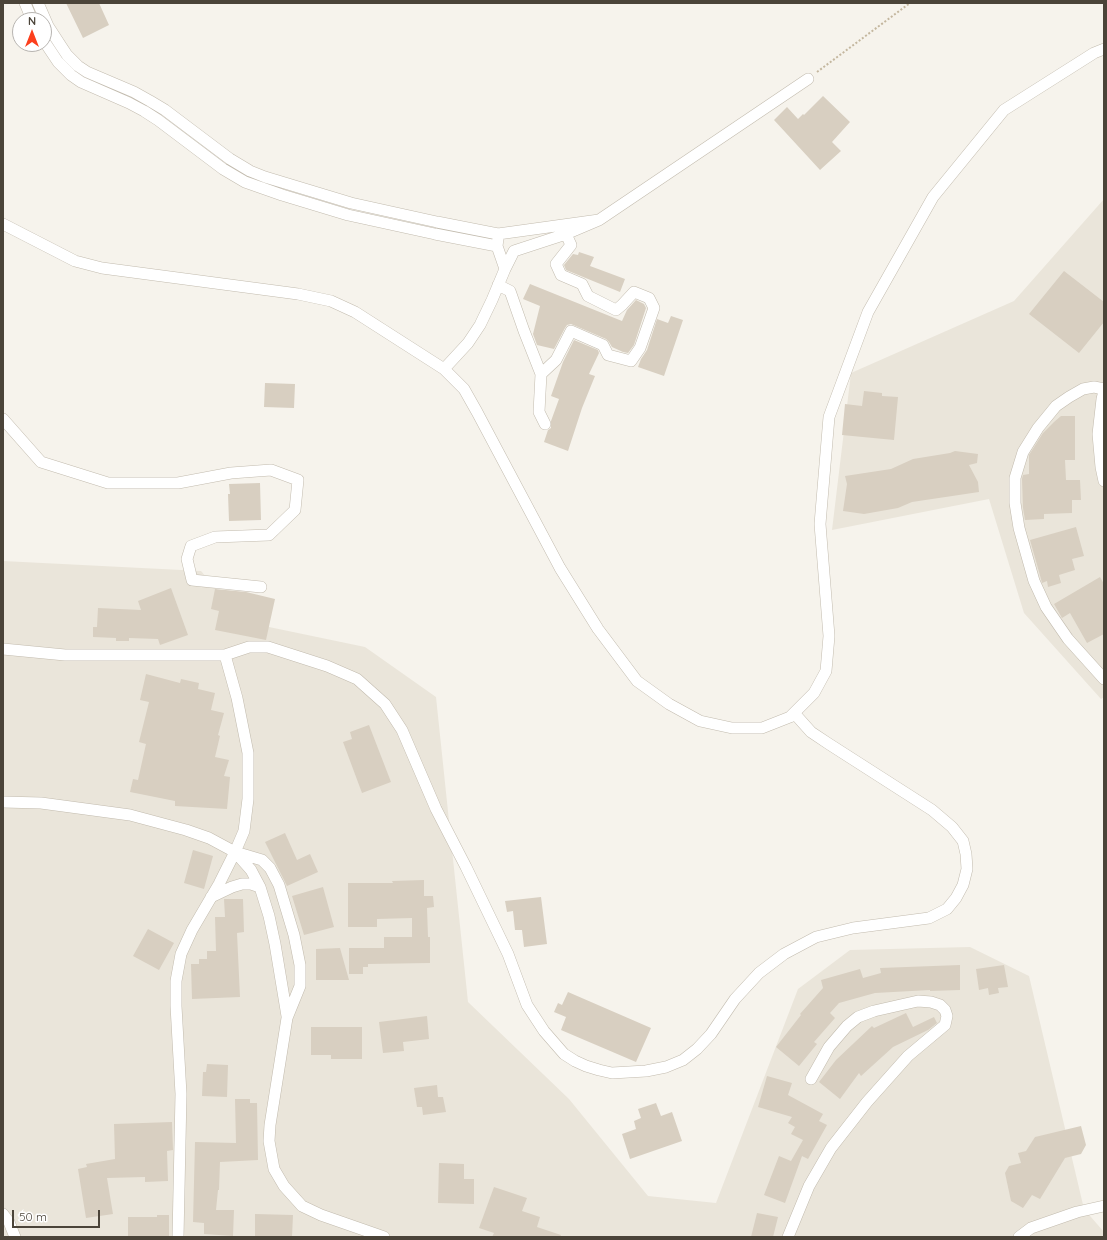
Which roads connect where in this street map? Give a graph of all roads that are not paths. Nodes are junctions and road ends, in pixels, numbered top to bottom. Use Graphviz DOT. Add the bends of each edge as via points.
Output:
graph roads {
  1 [pos="38,3"];
  2 [pos="1104,50"];
  3 [pos="51,52"];
  4 [pos="808,79"];
  5 [pos="598,220"];
  6 [pos="3,224"];
  7 [pos="498,234"];
  8 [pos="566,234"];
  9 [pos="497,246"];
  10 [pos="505,269"];
  11 [pos="498,285"];
  12 [pos="444,370"];
  13 [pos="541,374"];
  14 [pos="1104,390"];
  15 [pos="3,420"];
  16 [pos="545,424"];
  17 [pos="1104,481"];
  18 [pos="261,587"];
  19 [pos="3,649"];
  20 [pos="225,655"];
  21 [pos="1104,679"];
  22 [pos="794,713"];
  23 [pos="3,802"];
  24 [pos="235,852"];
  25 [pos="260,887"];
  26 [pos="212,897"];
  27 [pos="287,1018"];
  28 [pos="811,1079"];
  29 [pos="1104,1206"];
  30 [pos="3,1214"];
  31 [pos="15,1237"];
  32 [pos="178,1237"];
  33 [pos="384,1237"];
  34 [pos="788,1237"];
  35 [pos="1019,1237"];
  1 -- 7 [label="street" via="48,26 67,55 78,66 150,100 250,171 351,203"];
  2 -- 22 [label="street" via="1094,53 1004,110 933,197 868,312 829,417 820,524 829,636 826,670 814,693"];
  3 -- 9 [label="street" via="58,62 81,82 144,111 223,169 245,182 348,215"];
  4 -- 5 [label="street"];
  5 -- 7 [label="street"];
  5 -- 8 [label="street"];
  6 -- 12 [label="street" via="75,261 102,268 298,294 331,301 355,312"];
  7 -- 9 [label="street"];
  8 -- 10 [label="street" via="514,251"];
  8 -- 13 [label="street" via="571,245 556,264 561,275 582,284 588,296 616,310 634,292 649,298 654,308 640,348 631,361 608,355 602,345 572,331 556,360"];
  9 -- 10 [label="street"];
  10 -- 11 [label="street"];
  11 -- 12 [label="street" via="480,325"];
  11 -- 13 [label="street" via="510,291"];
  12 -- 22 [label="street" via="464,389 560,568 598,629 637,682 700,721 732,728 762,728"];
  13 -- 16 [label="street" via="539,412"];
  14 -- 17 [label="street" via="1098,434"];
  14 -- 21 [label="street" via="1083,389 1068,397 1056,406 1038,428 1023,452 1015,478 1015,503 1019,528 1034,581 1046,607 1068,639"];
  15 -- 18 [label="street" via="41,462 108,483 178,483 231,473 271,470 298,480 295,510 269,535 215,537 191,546 187,559 192,580"];
  19 -- 20 [label="street" via="65,655"];
  20 -- 22 [label="street" via="249,647 268,647 291,654 357,679 385,704 402,730 436,809 508,954 527,1005 544,1031 564,1054 581,1064 612,1073 646,1071 683,1060 710,1034 735,999 759,972 784,954 816,937 853,928 929,918 947,909 956,898 967,869 963,841 952,826 932,810 811,732"];
  20 -- 24 [label="street" via="248,753 248,798 244,831"];
  23 -- 24 [label="street" via="41,803 130,815 209,838"];
  24 -- 25 [label="street" via="251,870"];
  24 -- 26 [label="street"];
  24 -- 27 [label="street" via="262,860 270,868 279,885 300,966 300,986"];
  25 -- 26 [label="street" via="242,884"];
  25 -- 27 [label="street" via="275,944"];
  26 -- 32 [label="street" via="181,954 176,981 181,1094"];
  27 -- 33 [label="street" via="270,1125 269,1142 274,1169 284,1186 302,1206 321,1216"];
  28 -- 34 [label="street" via="829,1047 858,1017 918,1001 940,1005 948,1016 945,1025 908,1056 831,1148 809,1186"];
  29 -- 35 [label="street" via="1076,1212 1032,1228"];
  30 -- 31 [label="street"];
}
